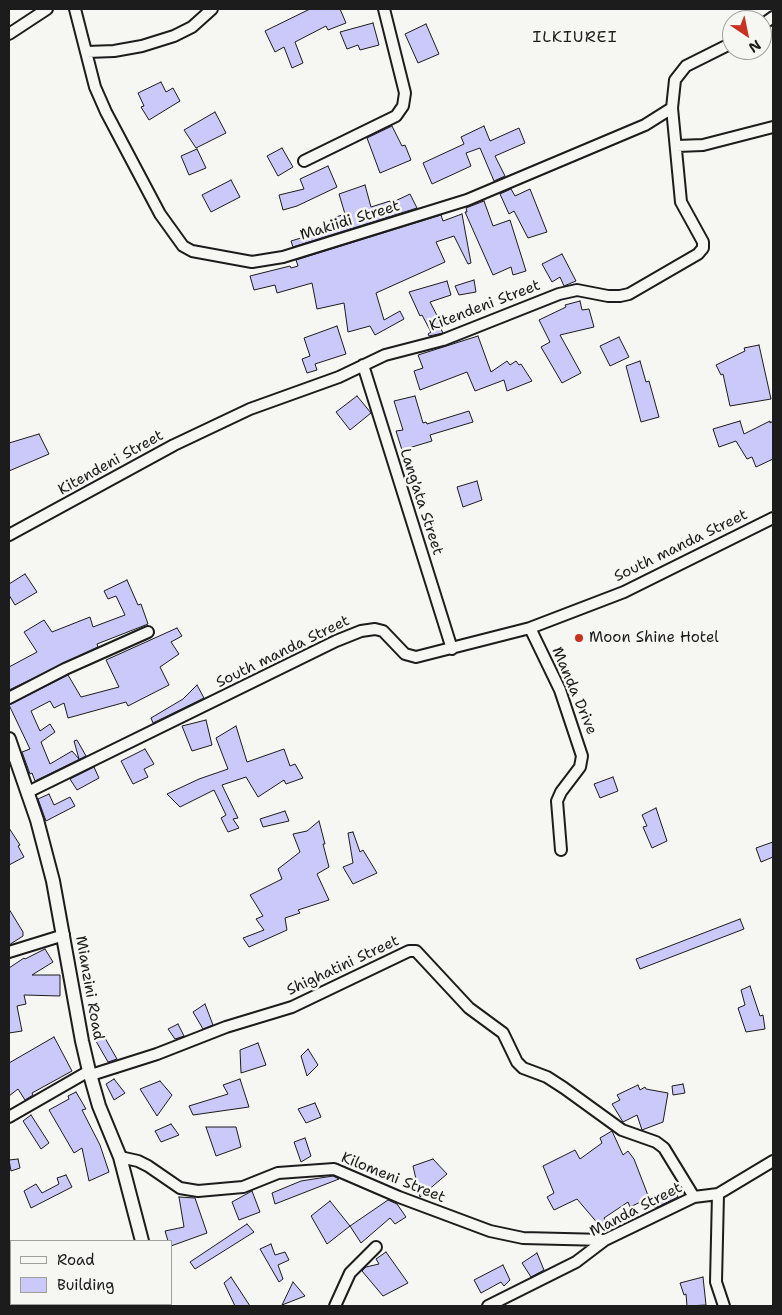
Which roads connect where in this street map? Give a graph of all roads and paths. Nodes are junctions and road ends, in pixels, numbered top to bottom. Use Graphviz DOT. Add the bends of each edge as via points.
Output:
graph roads {
  1 [pos="47,9"];
  2 [pos="75,9"];
  3 [pos="212,9"];
  4 [pos="384,9"];
  5 [pos="9,34"];
  6 [pos="722,48"];
  7 [pos="87,52"];
  8 [pos="672,108"];
  9 [pos="773,127"];
  10 [pos="677,146"];
  11 [pos="304,161"];
  12 [pos="363,365"];
  13 [pos="773,518"];
  14 [pos="9,535"];
  15 [pos="530,628"];
  16 [pos="148,632"];
  17 [pos="452,649"];
  18 [pos="9,698"];
  19 [pos="9,738"];
  20 [pos="28,792"];
  21 [pos="561,850"];
  22 [pos="64,935"];
  23 [pos="9,952"];
  24 [pos="90,1073"];
  25 [pos="9,1117"];
  26 [pos="120,1157"];
  27 [pos="773,1161"];
  28 [pos="718,1194"];
  29 [pos="694,1197"];
  30 [pos="142,1240"];
  31 [pos="604,1240"];
  32 [pos="376,1247"];
  33 [pos="335,1306"];
  34 [pos="488,1306"];
  35 [pos="724,1306"];
  1 -- 5 [label="street"];
  2 -- 7 [label="street, Makiidi Street"];
  3 -- 7 [label="street" via="174,36 133,48"];
  4 -- 11 [label="street" via="405,93 402,106 396,116"];
  6 -- 8 [label="street" via="686,66 676,80"];
  7 -- 8 [label="street, Makiidi Street" via="96,87 113,127 142,184 183,246 202,255 252,262 284,257 467,200 646,125"];
  8 -- 10 [label="street, Kitendeni Street"];
  9 -- 10 [label="street" via="704,145"];
  10 -- 12 [label="street, Kitendeni Street" via="680,202 703,242 698,254 629,294 608,296 577,290 559,294 443,340 385,355"];
  12 -- 14 [label="street, Kitendeni Street" via="220,422"];
  12 -- 17 [label="street, Lang'ata Street"];
  13 -- 15 [label="street, South manda Street" via="624,592"];
  15 -- 17 [label="street, South manda Street"];
  15 -- 21 [label="street, Manda Drive" via="560,690 582,756 580,767 557,801"];
  16 -- 18 [label="street"];
  17 -- 20 [label="street, South manda Street" via="421,657 411,656 383,631 361,631"];
  19 -- 20 [label="street, Mianzini Road"];
  20 -- 22 [label="street, Mianzini Road" via="53,881"];
  22 -- 23 [label="street"];
  22 -- 24 [label="street, Mianzini Road"];
  24 -- 25 [label="street"];
  24 -- 26 [label="street, Mianzini Road" via="99,1106"];
  24 -- 29 [label="street, Shighatini Street" via="157,1054 226,1027 292,1007 409,951 416,951 469,1008 503,1033 523,1068 564,1088 622,1130 664,1148"];
  26 -- 30 [label="street, Mianzini Road"];
  26 -- 31 [label="street, Kilomeni Street" via="148,1166 180,1188 198,1191 243,1187 278,1173 334,1169 399,1198 490,1230 523,1238"];
  27 -- 28 [label="street, Manda Street"];
  28 -- 29 [label="street, Manda Street"];
  28 -- 35 [label="street" via="716,1282"];
  29 -- 31 [label="street, Manda Street"];
  31 -- 34 [label="street, Manda Street" via="576,1262"];
  32 -- 33 [label="street" via="350,1273"];
}
